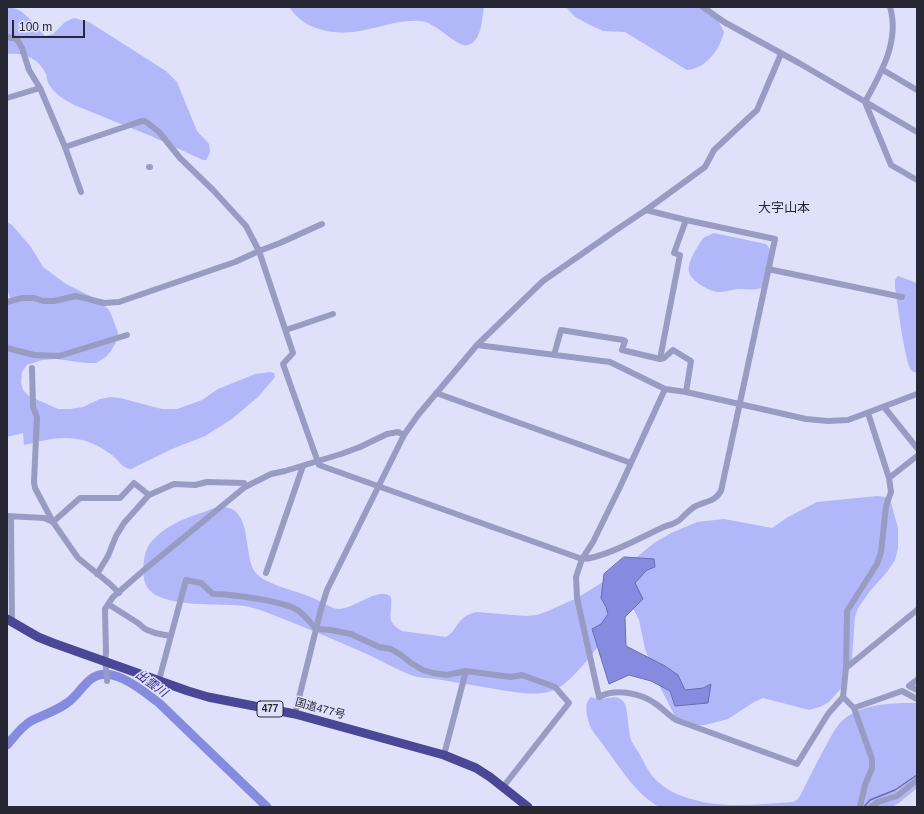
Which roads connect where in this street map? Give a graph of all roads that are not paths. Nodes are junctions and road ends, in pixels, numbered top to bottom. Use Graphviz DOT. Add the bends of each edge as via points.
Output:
graph roads {
  1 [pos="703,7"];
  2 [pos="890,7"];
  3 [pos="7,37"];
  4 [pos="780,54"];
  5 [pos="883,70"];
  6 [pos="40,88"];
  7 [pos="917,90"];
  8 [pos="7,98"];
  9 [pos="865,102"];
  10 [pos="917,132"];
  11 [pos="65,147"];
  12 [pos="917,180"];
  13 [pos="81,192"];
  14 [pos="646,210"];
  15 [pos="686,220"];
  16 [pos="322,224"];
  17 [pos="259,251"];
  18 [pos="768,269"];
  19 [pos="902,297"];
  20 [pos="7,302"];
  21 [pos="332,314"];
  22 [pos="286,330"];
  23 [pos="127,335"];
  24 [pos="477,345"];
  25 [pos="7,348"];
  26 [pos="554,355"];
  27 [pos="660,359"];
  28 [pos="32,368"];
  29 [pos="665,389"];
  30 [pos="686,392"];
  31 [pos="436,393"];
  32 [pos="917,394"];
  33 [pos="740,403"];
  34 [pos="884,407"];
  35 [pos="868,413"];
  36 [pos="404,435"];
  37 [pos="917,448"];
  38 [pos="917,456"];
  39 [pos="317,462"];
  40 [pos="631,463"];
  41 [pos="303,466"];
  42 [pos="889,478"];
  43 [pos="245,487"];
  44 [pos="379,487"];
  45 [pos="149,495"];
  46 [pos="9,517"];
  47 [pos="53,522"];
  48 [pos="582,559"];
  49 [pos="266,573"];
  50 [pos="97,574"];
  51 [pos="119,592"];
  52 [pos="108,604"];
  53 [pos="917,610"];
  54 [pos="9,620"];
  55 [pos="316,629"];
  56 [pos="170,636"];
  57 [pos="106,664"];
  58 [pos="846,668"];
  59 [pos="466,671"];
  60 [pos="159,680"];
  61 [pos="917,680"];
  62 [pos="107,681"];
  63 [pos="917,690"];
  64 [pos="843,697"];
  65 [pos="917,699"];
  66 [pos="854,708"];
  67 [pos="294,714"];
  68 [pos="444,754"];
  69 [pos="917,780"];
  70 [pos="503,787"];
  71 [pos="528,807"];
  72 [pos="860,807"];
  73 [pos="871,807"];
  1 -- 4 [label="street"];
  2 -- 5 [label="street" via="893,15 892,37"];
  3 -- 6 [label="street" via="17,39 28,70"];
  4 -- 9 [label="street"];
  4 -- 14 [label="street" via="757,110 714,150 705,167"];
  5 -- 7 [label="street"];
  5 -- 9 [label="street"];
  6 -- 8 [label="street"];
  6 -- 11 [label="street"];
  9 -- 10 [label="street"];
  9 -- 12 [label="street" via="891,165"];
  11 -- 13 [label="street"];
  11 -- 17 [label="street" via="146,121 246,226"];
  14 -- 15 [label="street"];
  14 -- 24 [label="street" via="543,281"];
  15 -- 18 [label="street" via="775,240"];
  15 -- 27 [label="street" via="674,253 680,254"];
  16 -- 17 [label="street"];
  17 -- 20 [label="street" via="235,262 119,302 104,303 76,296 54,301 22,298"];
  17 -- 22 [label="street"];
  18 -- 19 [label="street"];
  18 -- 33 [label="street"];
  21 -- 22 [label="street"];
  22 -- 39 [label="street" via="293,353 283,364"];
  23 -- 25 [label="street" via="59,356 34,355"];
  24 -- 26 [label="street"];
  24 -- 31 [label="street"];
  26 -- 27 [label="street" via="560,330 623,340 625,341 622,350"];
  26 -- 29 [label="street" via="610,362"];
  27 -- 30 [label="street" via="672,350 691,361"];
  28 -- 47 [label="street" via="33,407 37,417 34,482"];
  29 -- 30 [label="street"];
  29 -- 40 [label="street"];
  30 -- 33 [label="street"];
  31 -- 36 [label="street"];
  31 -- 40 [label="street"];
  32 -- 34 [label="street"];
  33 -- 35 [label="street" via="806,419 828,421 848,420"];
  33 -- 48 [label="street" via="721,491 717,498 694,507 676,523 603,555"];
  34 -- 35 [label="street"];
  34 -- 37 [label="street"];
  35 -- 42 [label="street"];
  36 -- 39 [label="street" via="398,432 387,434 360,447"];
  36 -- 44 [label="street"];
  38 -- 42 [label="street"];
  39 -- 41 [label="street"];
  39 -- 44 [label="street" via="319,465"];
  40 -- 48 [label="street" via="593,542"];
  41 -- 43 [label="street" via="271,474"];
  41 -- 49 [label="street"];
  42 -- 58 [label="street" via="891,492 886,506 881,552 877,564 847,611"];
  43 -- 45 [label="street" via="244,483 174,484"];
  43 -- 51 [label="street"];
  44 -- 48 [label="street"];
  44 -- 55 [label="street" via="327,590"];
  45 -- 47 [label="street" via="134,483 120,498 80,498"];
  45 -- 50 [label="street" via="124,523"];
  46 -- 47 [label="street" via="44,518"];
  46 -- 54 [label="street"];
  47 -- 50 [label="street" via="78,558"];
  48 -- 64 [label="street" via="576,577 577,598 600,697 615,692 643,698 656,704 676,720 797,764 828,714"];
  50 -- 51 [label="street"];
  51 -- 52 [label="street"];
  52 -- 56 [label="street" via="145,629"];
  52 -- 57 [label="street" via="105,609"];
  53 -- 58 [label="street"];
  54 -- 57 [label="highway, 国道477号 / 477" via="46,640"];
  55 -- 56 [label="street" via="298,610 283,604 213,594 201,583 186,580"];
  55 -- 59 [label="street" via="351,634 379,647 391,649 410,663 433,673"];
  55 -- 67 [label="street"];
  56 -- 60 [label="street"];
  57 -- 60 [label="highway, 国道477号 / 477"];
  57 -- 62 [label="street"];
  58 -- 64 [label="street"];
  59 -- 68 [label="street"];
  59 -- 70 [label="street" via="512,677 522,675 555,686 569,703"];
  60 -- 67 [label="highway, 国道477号 / 477" via="208,697"];
  61 -- 63 [label="street" via="908,686"];
  64 -- 66 [label="street"];
  65 -- 66 [label="street" via="902,691"];
  66 -- 72 [label="street" via="872,759 872,768"];
  67 -- 68 [label="highway, 国道477号 / 477"];
  68 -- 70 [label="highway, 国道477号 / 477" via="476,768"];
  69 -- 73 [label="street" via="897,796"];
  70 -- 71 [label="highway, 国道477号 / 477"];
}
